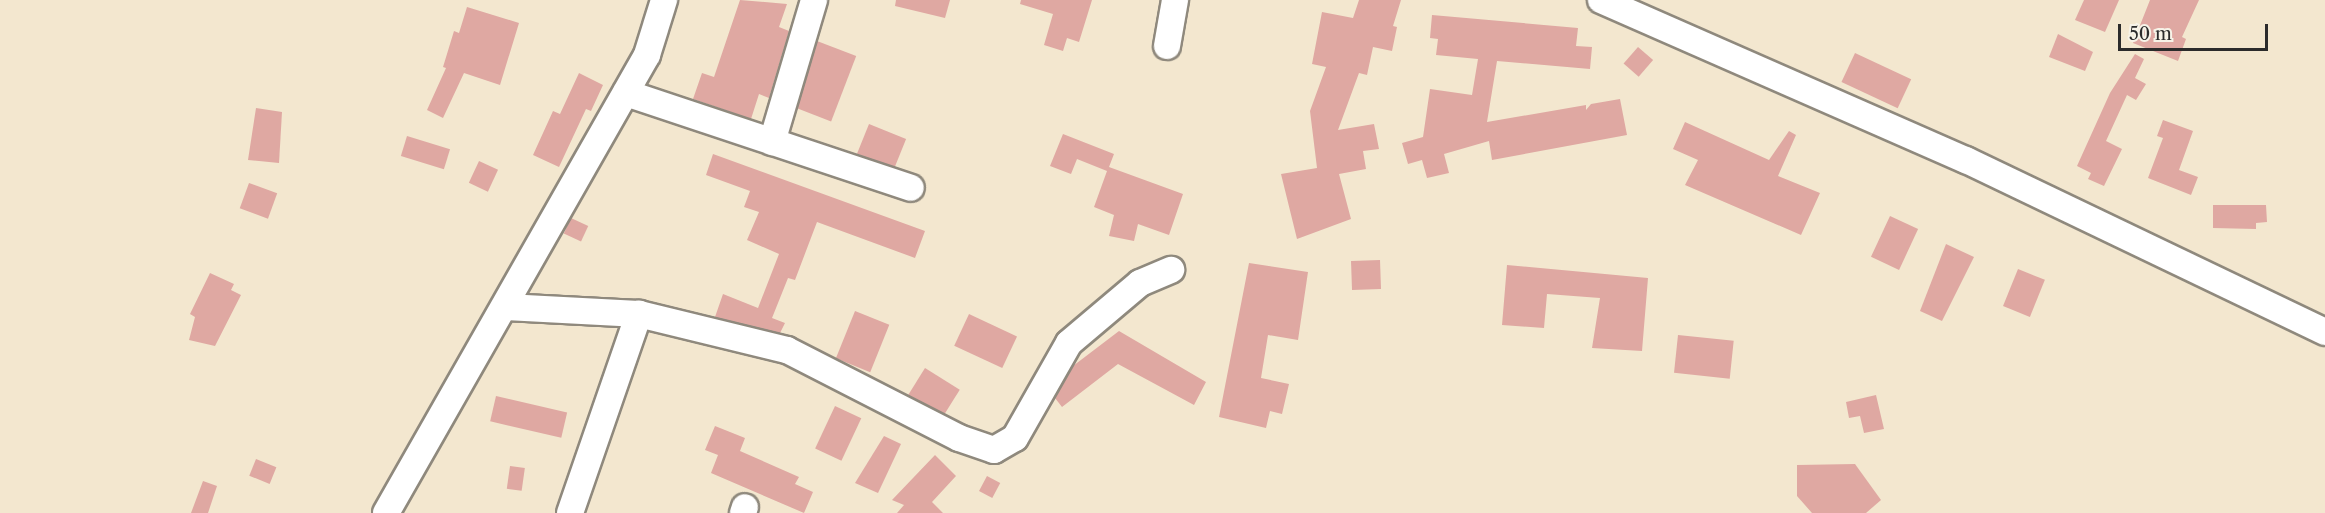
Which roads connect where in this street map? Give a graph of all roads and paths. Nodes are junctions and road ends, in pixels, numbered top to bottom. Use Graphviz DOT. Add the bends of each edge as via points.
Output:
graph roads {
  1 [pos="664,0"];
  2 [pos="814,0"];
  3 [pos="1175,0"];
  4 [pos="1601,0"];
  5 [pos="1167,46"];
  6 [pos="626,93"];
  7 [pos="772,142"];
  8 [pos="911,188"];
  9 [pos="1171,270"];
  10 [pos="506,307"];
  11 [pos="639,314"];
  12 [pos="2325,332"];
  13 [pos="386,513"];
  14 [pos="570,513"];
  1 -- 6 [label="street" via="647,55"];
  2 -- 7 [label="street"];
  3 -- 5 [label="street"];
  4 -- 12 [label="street" via="1966,160"];
  6 -- 7 [label="street"];
  6 -- 10 [label="street"];
  7 -- 8 [label="street"];
  9 -- 11 [label="street" via="1140,283 1068,343 1015,438 994,450 959,438 787,350"];
  10 -- 11 [label="street"];
  10 -- 13 [label="street"];
  11 -- 14 [label="street"];
}
